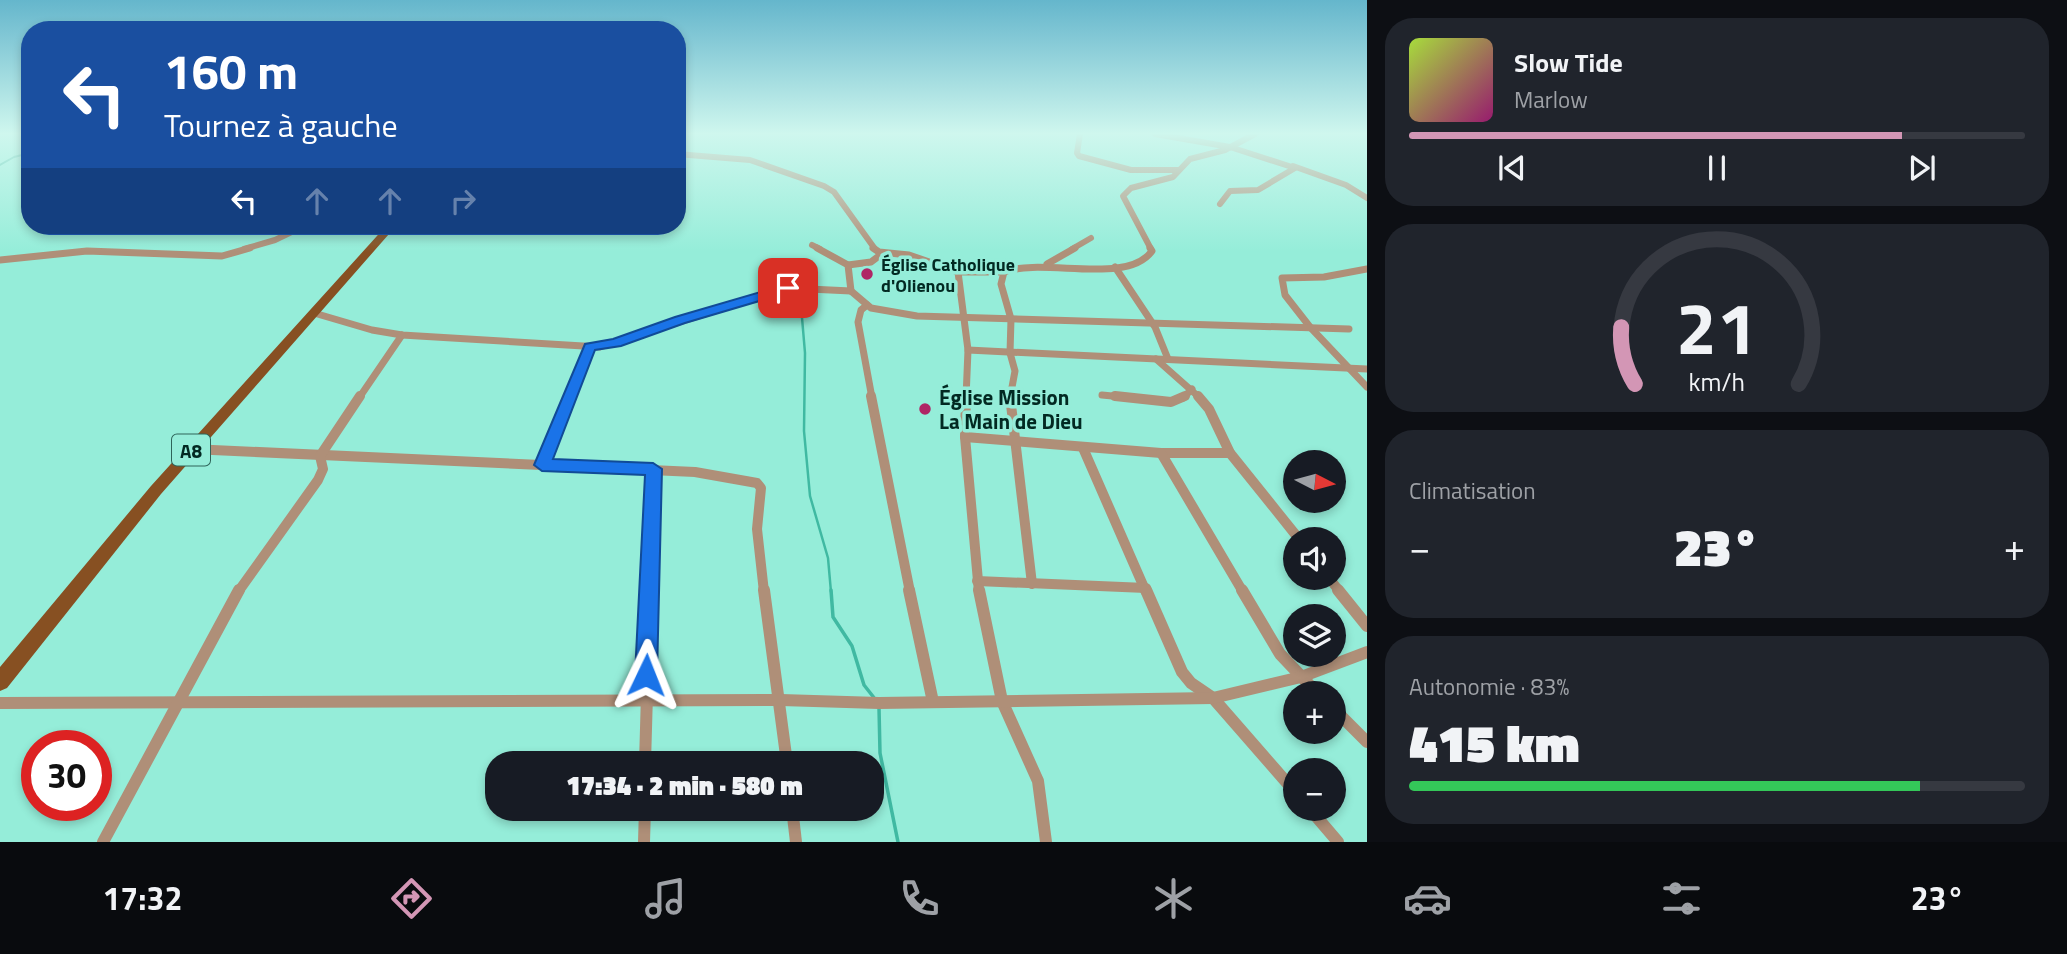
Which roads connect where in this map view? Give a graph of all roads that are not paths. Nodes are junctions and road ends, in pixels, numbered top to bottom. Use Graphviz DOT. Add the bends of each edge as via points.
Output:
graph roads {
  1 [pos="788,173"];
  2 [pos="1176,173"];
  3 [pos="1291,173"];
  4 [pos="1314,173"];
  5 [pos="1367,198"];
  6 [pos="1220,204"];
  7 [pos="285,235"];
  8 [pos="383,235"];
  9 [pos="1091,238"];
  10 [pos="812,245"];
  11 [pos="883,253"];
  12 [pos="0,260"];
  13 [pos="1047,264"];
  14 [pos="848,265"];
  15 [pos="1115,267"];
  16 [pos="1366,270"];
  17 [pos="958,272"];
  18 [pos="1004,272"];
  19 [pos="851,291"];
  20 [pos="867,305"];
  21 [pos="314,313"];
  22 [pos="966,317"];
  23 [pos="1011,319"];
  24 [pos="1150,321"];
  25 [pos="1310,327"];
  26 [pos="1349,329"];
  27 [pos="402,335"];
  28 [pos="590,347"];
  29 [pos="968,350"];
  30 [pos="1010,353"];
  31 [pos="1155,358"];
  32 [pos="1168,359"];
  33 [pos="1349,369"];
  34 [pos="1367,369"];
  35 [pos="1367,387"];
  36 [pos="1192,389"];
  37 [pos="1102,396"];
  38 [pos="965,437"];
  39 [pos="1018,443"];
  40 [pos="1083,448"];
  41 [pos="191,449"];
  42 [pos="1161,453"];
  43 [pos="1230,453"];
  44 [pos="320,456"];
  45 [pos="542,465"];
  46 [pos="653,469"];
  47 [pos="1289,527"];
  48 [pos="977,581"];
  49 [pos="1032,584"];
  50 [pos="1146,588"];
  51 [pos="1338,590"];
  52 [pos="1367,626"];
  53 [pos="1367,652"];
  54 [pos="1301,677"];
  55 [pos="1305,681"];
  56 [pos="0,682"];
  57 [pos="1213,698"];
  58 [pos="781,700"];
  59 [pos="645,701"];
  60 [pos="1002,701"];
  61 [pos="933,702"];
  62 [pos="0,703"];
  63 [pos="179,704"];
  64 [pos="1346,721"];
  65 [pos="1367,742"];
  66 [pos="645,751"];
  67 [pos="786,751"];
  68 [pos="1283,778"];
  69 [pos="645,821"];
  70 [pos="794,821"];
  71 [pos="1320,821"];
  72 [pos="103,842"];
  73 [pos="644,842"];
  74 [pos="796,842"];
  75 [pos="1046,842"];
  76 [pos="1338,842"];
  1 -- 11 [label="street" via="834,192 871,246"];
  2 -- 15 [label="street" via="1131,188 1123,197 1153,251 1139,262"];
  3 -- 6 [label="street" via="1258,190 1230,191"];
  4 -- 5 [label="street"];
  7 -- 12 [label="street" via="222,256 87,251"];
  8 -- 21 [label="main road, A8"];
  9 -- 13 [label="street"];
  10 -- 14 [label="street"];
  11 -- 14 [label="street" via="867,264"];
  11 -- 17 [label="street" via="928,260"];
  13 -- 15 [label="street" via="1083,270"];
  13 -- 18 [label="street"];
  14 -- 19 [label="street"];
  15 -- 24 [label="street"];
  16 -- 25 [label="street" via="1282,278 1285,295"];
  17 -- 18 [label="street"];
  17 -- 22 [label="street"];
  18 -- 23 [label="street" via="1001,284"];
  19 -- 20 [label="street"];
  19 -- 28 [label="street" via="788,288 616,343"];
  20 -- 22 [label="street" via="917,316"];
  20 -- 61 [label="street" via="858,321"];
  21 -- 27 [label="street"];
  21 -- 41 [label="main road, A8"];
  22 -- 23 [label="street"];
  22 -- 29 [label="street"];
  23 -- 24 [label="street"];
  23 -- 30 [label="street"];
  24 -- 25 [label="street"];
  24 -- 32 [label="street" via="1170,353"];
  25 -- 26 [label="street"];
  25 -- 33 [label="street"];
  27 -- 28 [label="street"];
  27 -- 44 [label="street"];
  28 -- 45 [label="street"];
  29 -- 30 [label="street"];
  29 -- 38 [label="street"];
  30 -- 31 [label="street"];
  30 -- 39 [label="street" via="1015,371 1010,395"];
  31 -- 32 [label="street"];
  31 -- 36 [label="street"];
  32 -- 33 [label="street"];
  33 -- 34 [label="street"];
  33 -- 35 [label="street"];
  36 -- 37 [label="street" via="1181,400 1171,402"];
  36 -- 43 [label="street" via="1209,409"];
  38 -- 39 [label="street"];
  38 -- 48 [label="street"];
  39 -- 40 [label="street"];
  39 -- 49 [label="street"];
  40 -- 42 [label="street"];
  40 -- 50 [label="street"];
  41 -- 44 [label="street"];
  41 -- 56 [label="main road, A8"];
  42 -- 43 [label="street"];
  42 -- 54 [label="street" via="1280,654"];
  43 -- 47 [label="street"];
  44 -- 45 [label="street"];
  44 -- 63 [label="street" via="323,469 318,480 238,592"];
  45 -- 46 [label="street"];
  46 -- 58 [label="street" via="695,471 760,485 759,549"];
  46 -- 59 [label="street"];
  48 -- 49 [label="street"];
  48 -- 60 [label="street"];
  49 -- 50 [label="street"];
  50 -- 57 [label="street" via="1182,672"];
  51 -- 52 [label="street"];
  53 -- 54 [label="street"];
  54 -- 55 [label="street"];
  54 -- 57 [label="street"];
  57 -- 60 [label="street"];
  57 -- 68 [label="street"];
  58 -- 59 [label="street"];
  58 -- 61 [label="street"];
  58 -- 67 [label="street"];
  59 -- 63 [label="street"];
  59 -- 66 [label="street"];
  60 -- 61 [label="street"];
  60 -- 75 [label="street" via="1038,781"];
  62 -- 63 [label="street"];
  63 -- 72 [label="street"];
  64 -- 65 [label="street"];
  69 -- 73 [label="street"];
  70 -- 74 [label="street"];
  71 -- 76 [label="street"];
}
